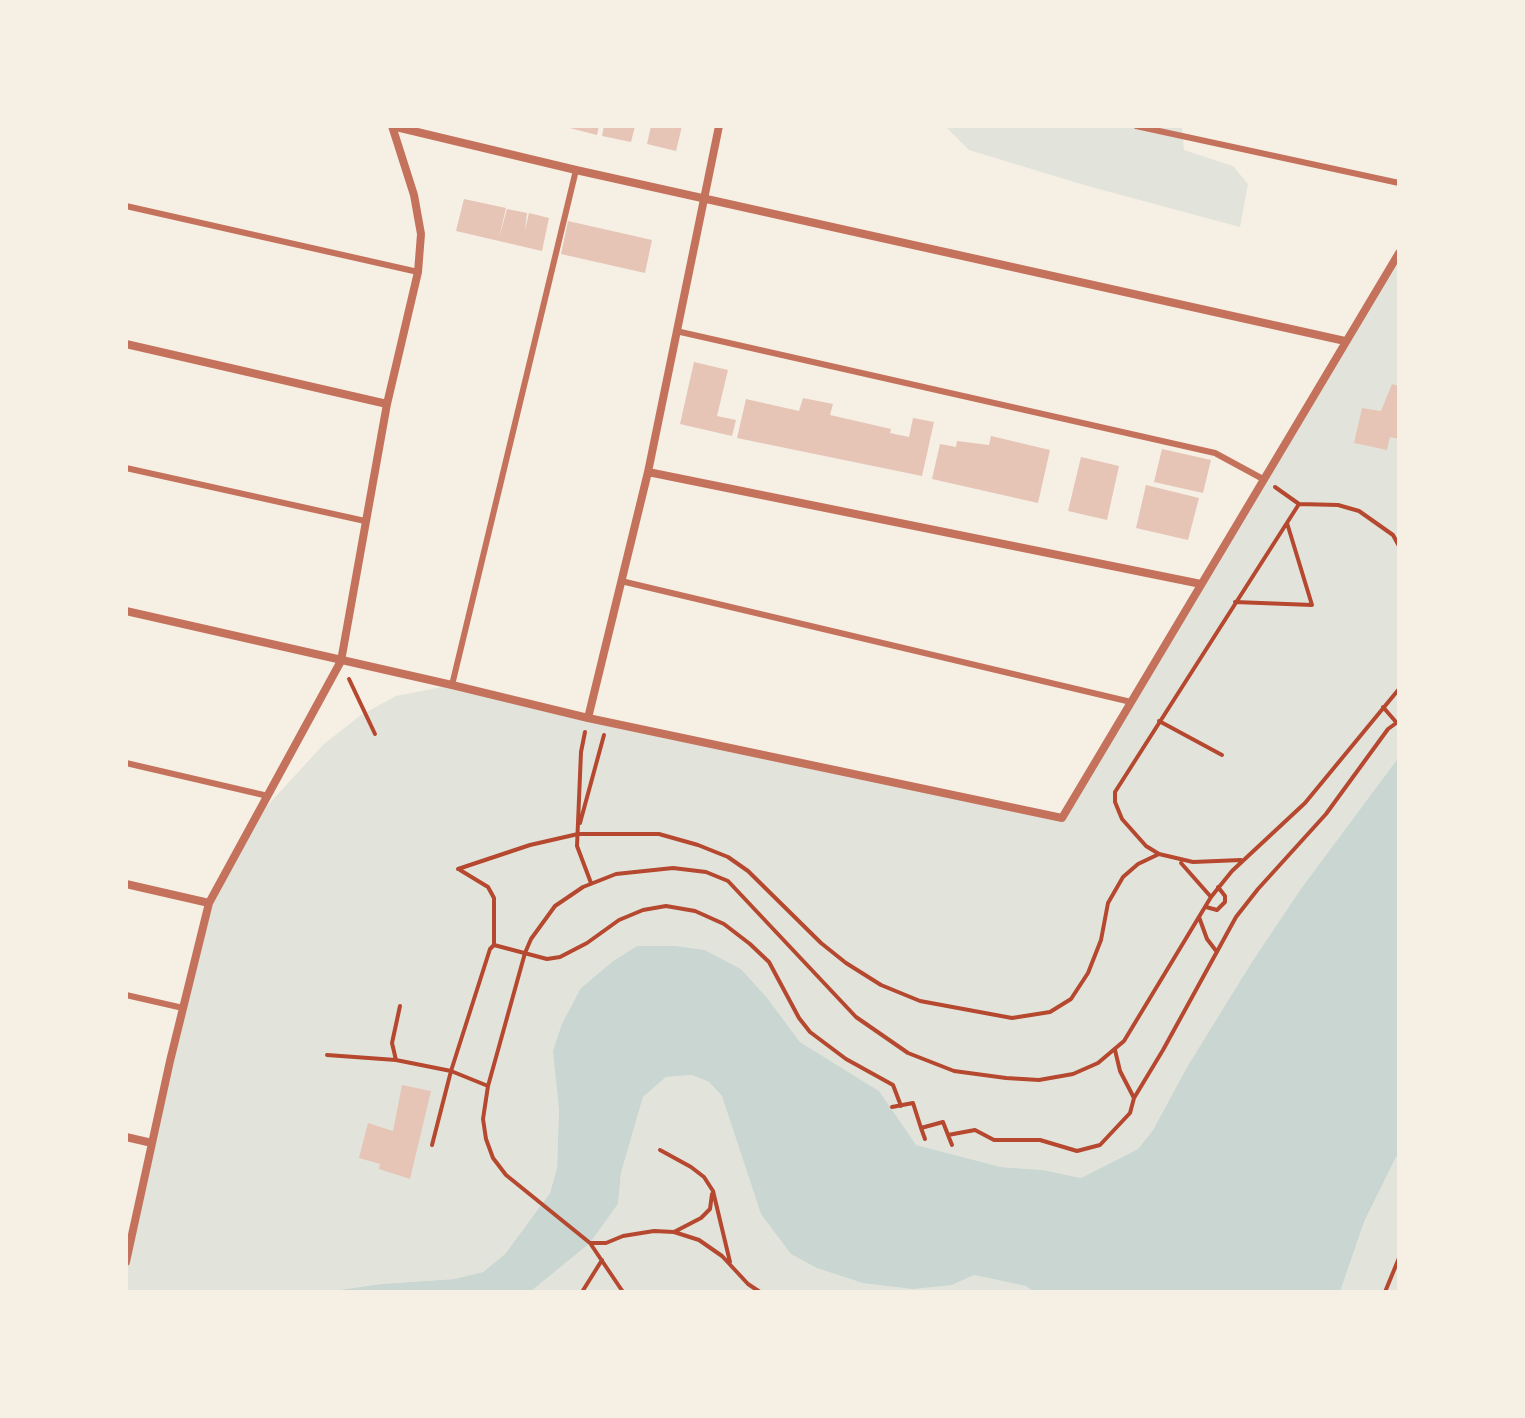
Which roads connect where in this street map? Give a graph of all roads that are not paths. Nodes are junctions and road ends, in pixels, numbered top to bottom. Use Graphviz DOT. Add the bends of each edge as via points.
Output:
graph roads {
  1 [pos="392,126"];
  2 [pos="719,126"];
  3 [pos="1136,126"];
  4 [pos="576,170"];
  5 [pos="1399,183"];
  6 [pos="703,198"];
  7 [pos="126,206"];
  8 [pos="1399,253"];
  9 [pos="418,272"];
  10 [pos="676,331"];
  11 [pos="1345,341"];
  12 [pos="126,344"];
  13 [pos="387,404"];
  14 [pos="126,468"];
  15 [pos="648,472"];
  16 [pos="1263,479"];
  17 [pos="365,521"];
  18 [pos="621,581"];
  19 [pos="1201,584"];
  20 [pos="126,611"];
  21 [pos="341,661"];
  22 [pos="452,685"];
  23 [pos="1131,702"];
  24 [pos="588,718"];
  25 [pos="126,763"];
  26 [pos="268,796"];
  27 [pos="126,884"];
  28 [pos="209,903"];
  29 [pos="126,995"];
  30 [pos="183,1008"];
  31 [pos="126,1137"];
  32 [pos="152,1143"];
  33 [pos="126,1262"];
  1 -- 4 [label="street"];
  1 -- 9 [label="street" via="421,234"];
  2 -- 6 [label="street"];
  3 -- 5 [label="lane"];
  4 -- 6 [label="street"];
  4 -- 22 [label="lane"];
  6 -- 10 [label="street"];
  6 -- 11 [label="street"];
  7 -- 9 [label="lane"];
  8 -- 11 [label="street"];
  9 -- 13 [label="street"];
  10 -- 15 [label="street"];
  10 -- 16 [label="lane" via="1215,453"];
  11 -- 16 [label="street"];
  12 -- 13 [label="street"];
  13 -- 17 [label="street"];
  14 -- 17 [label="lane"];
  15 -- 18 [label="street"];
  15 -- 19 [label="street"];
  16 -- 19 [label="street"];
  17 -- 21 [label="street"];
  18 -- 23 [label="lane"];
  18 -- 24 [label="street"];
  19 -- 23 [label="street"];
  20 -- 21 [label="street"];
  21 -- 22 [label="street"];
  21 -- 26 [label="street"];
  22 -- 24 [label="street"];
  23 -- 24 [label="street" via="1062,818"];
  25 -- 26 [label="lane"];
  26 -- 28 [label="street"];
  27 -- 28 [label="street"];
  28 -- 30 [label="street"];
  29 -- 30 [label="lane"];
  30 -- 32 [label="street"];
  31 -- 32 [label="street"];
  32 -- 33 [label="street"];
}
